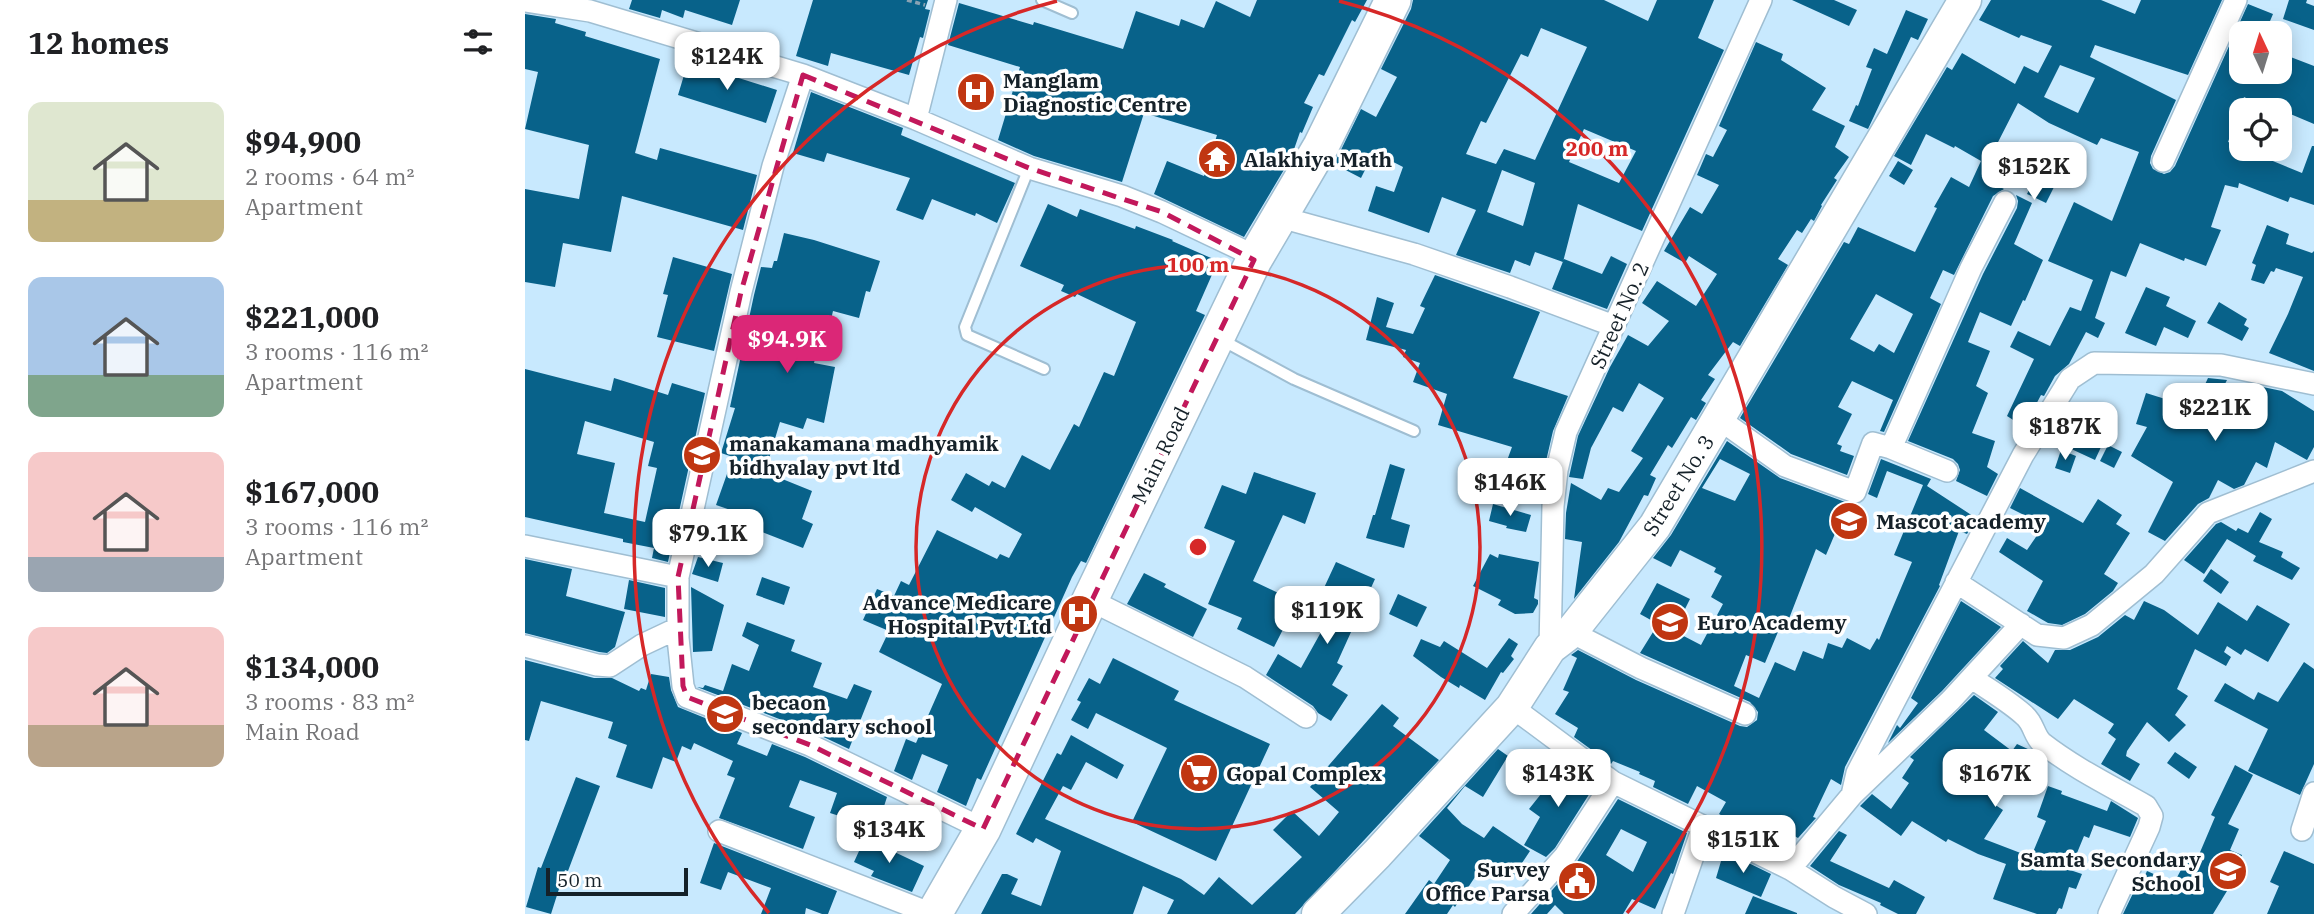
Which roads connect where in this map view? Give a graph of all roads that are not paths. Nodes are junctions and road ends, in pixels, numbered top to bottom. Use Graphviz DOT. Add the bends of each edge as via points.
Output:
graph roads {
  1 [pos="946,0"];
  2 [pos="1042,0"];
  3 [pos="1393,0"];
  4 [pos="1761,0"];
  5 [pos="1965,0"];
  6 [pos="2236,0"];
  7 [pos="525,1"];
  8 [pos="1072,13"];
  9 [pos="803,75"];
  10 [pos="916,120"];
  11 [pos="2162,161"];
  12 [pos="1030,168"];
  13 [pos="2005,202"];
  14 [pos="1280,217"];
  15 [pos="1254,260"];
  16 [pos="1614,326"];
  17 [pos="1217,337"];
  18 [pos="1044,369"];
  19 [pos="2314,384"];
  20 [pos="1719,419"];
  21 [pos="1414,431"];
  22 [pos="1891,448"];
  23 [pos="1947,471"];
  24 [pos="2314,471"];
  25 [pos="525,546"];
  26 [pos="678,577"];
  27 [pos="1956,582"];
  28 [pos="1090,600"];
  29 [pos="2021,624"];
  30 [pos="678,628"];
  31 [pos="1561,640"];
  32 [pos="525,646"];
  33 [pos="1972,677"];
  34 [pos="1512,706"];
  35 [pos="1745,714"];
  36 [pos="1306,717"];
  37 [pos="1613,782"];
  38 [pos="2314,793"];
  39 [pos="1852,795"];
  40 [pos="1703,827"];
  41 [pos="983,829"];
  42 [pos="2302,830"];
  43 [pos="719,831"];
  44 [pos="1790,869"];
  45 [pos="933,914"];
  46 [pos="1318,914"];
  47 [pos="1513,914"];
  48 [pos="1673,914"];
  49 [pos="1866,914"];
  50 [pos="2109,914"];
  1 -- 10 [label="street"];
  2 -- 8 [label="lane"];
  3 -- 14 [label="main road, Main Road" via="1321,146"];
  4 -- 16 [label="street, Street No. 2"];
  5 -- 20 [label="street, Street No. 3"];
  6 -- 11 [label="street"];
  7 -- 9 [label="street" via="590,11"];
  9 -- 10 [label="street"];
  9 -- 26 [label="street" via="773,166 741,292"];
  10 -- 12 [label="street"];
  12 -- 15 [label="street" via="1122,195 1240,249"];
  12 -- 18 [label="lane" via="965,327 967,335 980,342"];
  13 -- 22 [label="street"];
  14 -- 15 [label="main road, Main Road"];
  14 -- 16 [label="street" via="1414,254"];
  15 -- 17 [label="main road, Main Road"];
  16 -- 31 [label="street, Street No. 2" via="1566,432 1557,470 1553,506"];
  17 -- 21 [label="lane" via="1294,379"];
  17 -- 28 [label="main road, Main Road"];
  19 -- 27 [label="street" via="2221,365 2094,363 2070,379 2023,455"];
  20 -- 22 [label="street" via="1785,466 1855,492 1873,443"];
  20 -- 31 [label="street, Street No. 3" via="1655,526"];
  22 -- 23 [label="street"];
  24 -- 29 [label="street" via="2208,513 2154,574 2092,625 2064,638 2037,635"];
  25 -- 26 [label="street"];
  26 -- 30 [label="street"];
  27 -- 29 [label="street"];
  27 -- 39 [label="street" via="1857,774"];
  28 -- 36 [label="street" via="1245,677"];
  28 -- 41 [label="main road, Main Road"];
  29 -- 33 [label="street"];
  30 -- 32 [label="street" via="610,666"];
  30 -- 41 [label="street" via="687,697 810,745"];
  31 -- 34 [label="street, Street No. 3"];
  31 -- 35 [label="street" via="1641,668"];
  33 -- 39 [label="street"];
  33 -- 50 [label="street" via="2024,715 2034,725 2037,739 2146,806 2152,816"];
  34 -- 37 [label="street"];
  34 -- 46 [label="street, Street No. 3"];
  37 -- 40 [label="street"];
  37 -- 47 [label="street" via="1565,856"];
  38 -- 42 [label="street"];
  39 -- 44 [label="street"];
  40 -- 44 [label="street"];
  40 -- 48 [label="street"];
  41 -- 45 [label="main road, Main Road"];
  43 -- 45 [label="street"];
  44 -- 49 [label="street"];
}
